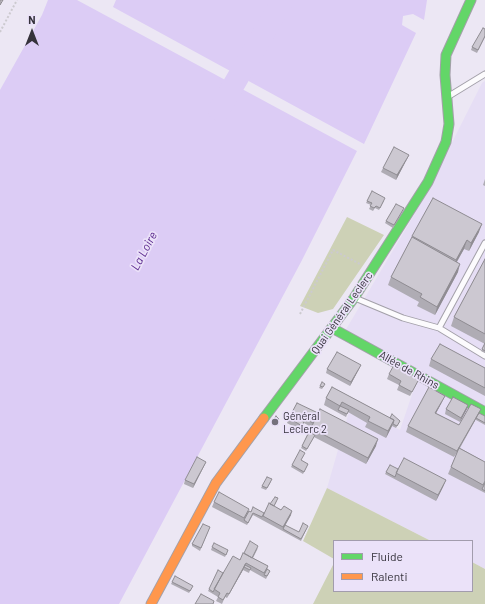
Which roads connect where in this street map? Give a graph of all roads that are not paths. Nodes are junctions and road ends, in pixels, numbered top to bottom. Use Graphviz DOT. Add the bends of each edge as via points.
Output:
graph roads {
  1 [pos="471,0"];
  2 [pos="485,74"];
  3 [pos="448,96"];
  4 [pos="485,243"];
  5 [pos="354,298"];
  6 [pos="332,328"];
  7 [pos="439,328"];
  8 [pos="485,356"];
  9 [pos="485,412"];
  10 [pos="151,604"];
  1 -- 3 [label="street, Quai Général Leclerc" via="446,55"];
  2 -- 3 [label="lane"];
  3 -- 5 [label="street, Quai Général Leclerc" via="449,124 446,142 428,182"];
  4 -- 7 [label="lane"];
  5 -- 6 [label="street, Quai Général Leclerc"];
  5 -- 7 [label="lane" via="403,318"];
  6 -- 9 [label="street, Allée de Rhins"];
  6 -- 10 [label="street, Quai Général Leclerc" via="216,483"];
  7 -- 8 [label="lane"];
}
